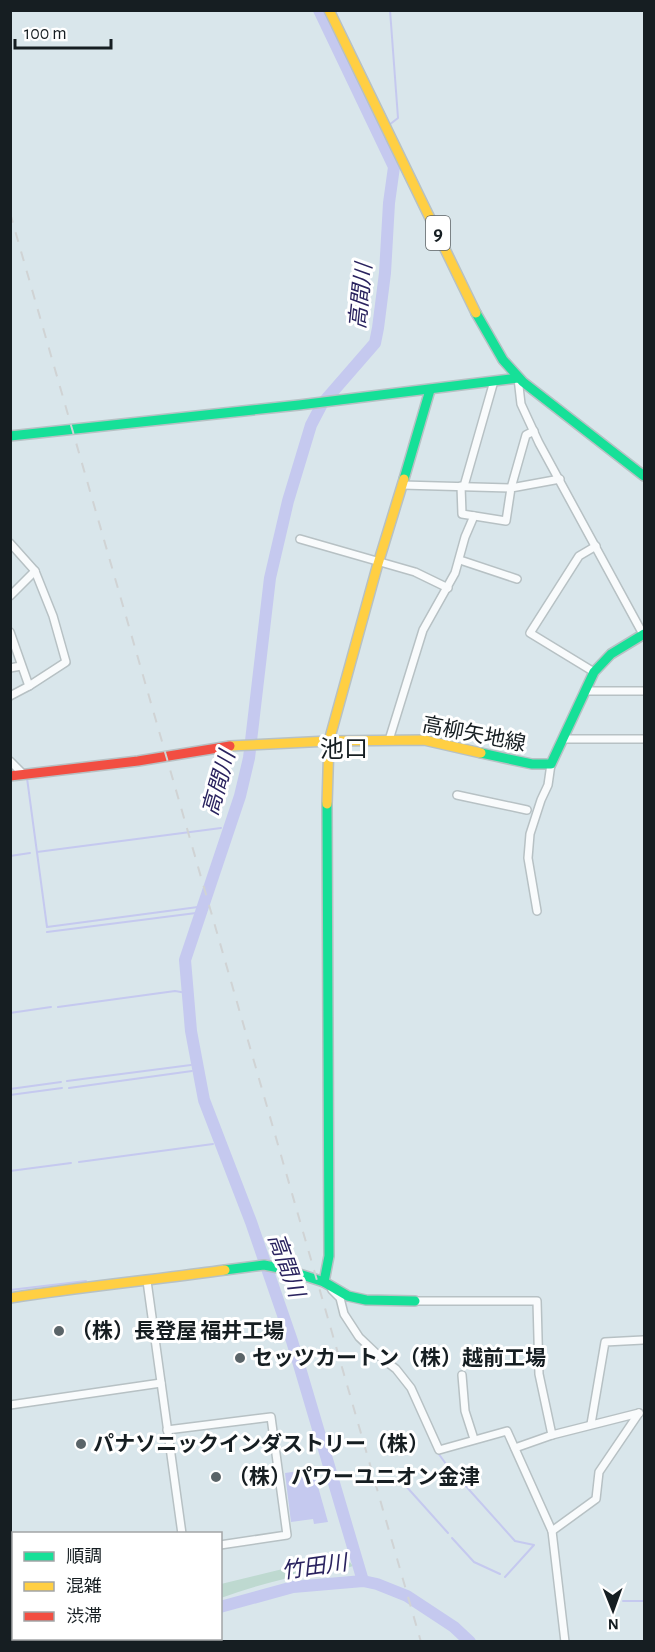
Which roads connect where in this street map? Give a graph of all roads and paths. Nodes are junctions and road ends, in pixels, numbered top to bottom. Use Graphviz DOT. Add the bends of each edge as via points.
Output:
graph roads {
  1 [pos="328,10"];
  2 [pos="518,378"];
  3 [pos="494,381"];
  4 [pos="430,390"];
  5 [pos="534,431"];
  6 [pos="10,436"];
  7 [pos="645,476"];
  8 [pos="560,479"];
  9 [pos="402,485"];
  10 [pos="463,486"];
  11 [pos="512,488"];
  12 [pos="474,516"];
  13 [pos="300,539"];
  14 [pos="10,543"];
  15 [pos="596,546"];
  16 [pos="460,560"];
  17 [pos="378,561"];
  18 [pos="35,571"];
  19 [pos="517,579"];
  20 [pos="448,588"];
  21 [pos="10,596"];
  22 [pos="10,632"];
  23 [pos="644,634"];
  24 [pos="21,666"];
  25 [pos="10,668"];
  26 [pos="594,672"];
  27 [pos="29,686"];
  28 [pos="585,691"];
  29 [pos="645,691"];
  30 [pos="10,696"];
  31 [pos="564,739"];
  32 [pos="645,739"];
  33 [pos="389,740"];
  34 [pos="329,741"];
  35 [pos="10,761"];
  36 [pos="551,764"];
  37 [pos="23,774"];
  38 [pos="10,776"];
  39 [pos="457,795"];
  40 [pos="527,810"];
  41 [pos="537,911"];
  42 [pos="147,1281"];
  43 [pos="324,1282"];
  44 [pos="10,1298"];
  45 [pos="415,1301"];
  46 [pos="643,1340"];
  47 [pos="462,1375"];
  48 [pos="161,1383"];
  49 [pos="10,1405"];
  50 [pos="591,1424"];
  51 [pos="167,1431"];
  52 [pos="552,1435"];
  53 [pos="474,1439"];
  54 [pos="515,1448"];
  55 [pos="552,1531"];
  56 [pos="182,1532"];
  57 [pos="222,1545"];
  58 [pos="565,1641"];
  1 -- 2 [label="street, 9" via="478,317"];
  2 -- 3 [label="street"];
  2 -- 5 [label="street" via="521,404"];
  2 -- 7 [label="street, 9"];
  3 -- 4 [label="street"];
  3 -- 10 [label="street"];
  4 -- 6 [label="street"];
  4 -- 9 [label="street"];
  5 -- 8 [label="street"];
  5 -- 11 [label="street" via="526,435"];
  8 -- 11 [label="street"];
  8 -- 15 [label="street"];
  9 -- 10 [label="street"];
  9 -- 17 [label="street"];
  10 -- 11 [label="street"];
  10 -- 12 [label="street" via="462,514"];
  11 -- 12 [label="street" via="506,521"];
  12 -- 16 [label="street"];
  13 -- 17 [label="street"];
  14 -- 18 [label="street"];
  15 -- 23 [label="street"];
  15 -- 26 [label="street" via="579,556 530,633"];
  16 -- 19 [label="street"];
  16 -- 20 [label="street"];
  17 -- 20 [label="street" via="415,572"];
  17 -- 34 [label="street"];
  18 -- 21 [label="street"];
  18 -- 27 [label="street" via="66,662"];
  20 -- 33 [label="street" via="423,630"];
  22 -- 24 [label="street"];
  23 -- 26 [label="street, 高柳矢地線" via="611,654"];
  24 -- 25 [label="street"];
  24 -- 27 [label="street"];
  26 -- 28 [label="street, 高柳矢地線"];
  27 -- 30 [label="street"];
  28 -- 29 [label="street"];
  28 -- 31 [label="street, 高柳矢地線"];
  31 -- 32 [label="street"];
  31 -- 36 [label="street, 高柳矢地線"];
  33 -- 34 [label="street, 高柳矢地線"];
  33 -- 36 [label="street, 高柳矢地線" via="424,740 532,764"];
  34 -- 37 [label="street, 高柳矢地線" via="230,746"];
  34 -- 43 [label="street" via="329,1256"];
  35 -- 37 [label="street"];
  36 -- 41 [label="street" via="548,785 530,834 528,858"];
  37 -- 38 [label="street, 高柳矢地線"];
  39 -- 40 [label="street"];
  42 -- 43 [label="street" via="258,1266 284,1269"];
  42 -- 44 [label="street"];
  42 -- 48 [label="street"];
  43 -- 45 [label="street" via="357,1298"];
  43 -- 53 [label="street" via="340,1299 344,1314 359,1337 396,1369 411,1388 439,1450"];
  45 -- 52 [label="street" via="537,1301 539,1374"];
  46 -- 50 [label="street" via="605,1342"];
  47 -- 53 [label="street" via="465,1412"];
  48 -- 49 [label="street"];
  48 -- 51 [label="street"];
  50 -- 52 [label="street"];
  50 -- 55 [label="street" via="639,1413 599,1472 596,1500"];
  51 -- 56 [label="street"];
  51 -- 57 [label="street" via="272,1417 287,1535"];
  52 -- 54 [label="street"];
  53 -- 54 [label="street" via="504,1430"];
  54 -- 55 [label="street"];
  55 -- 58 [label="street"];
}
